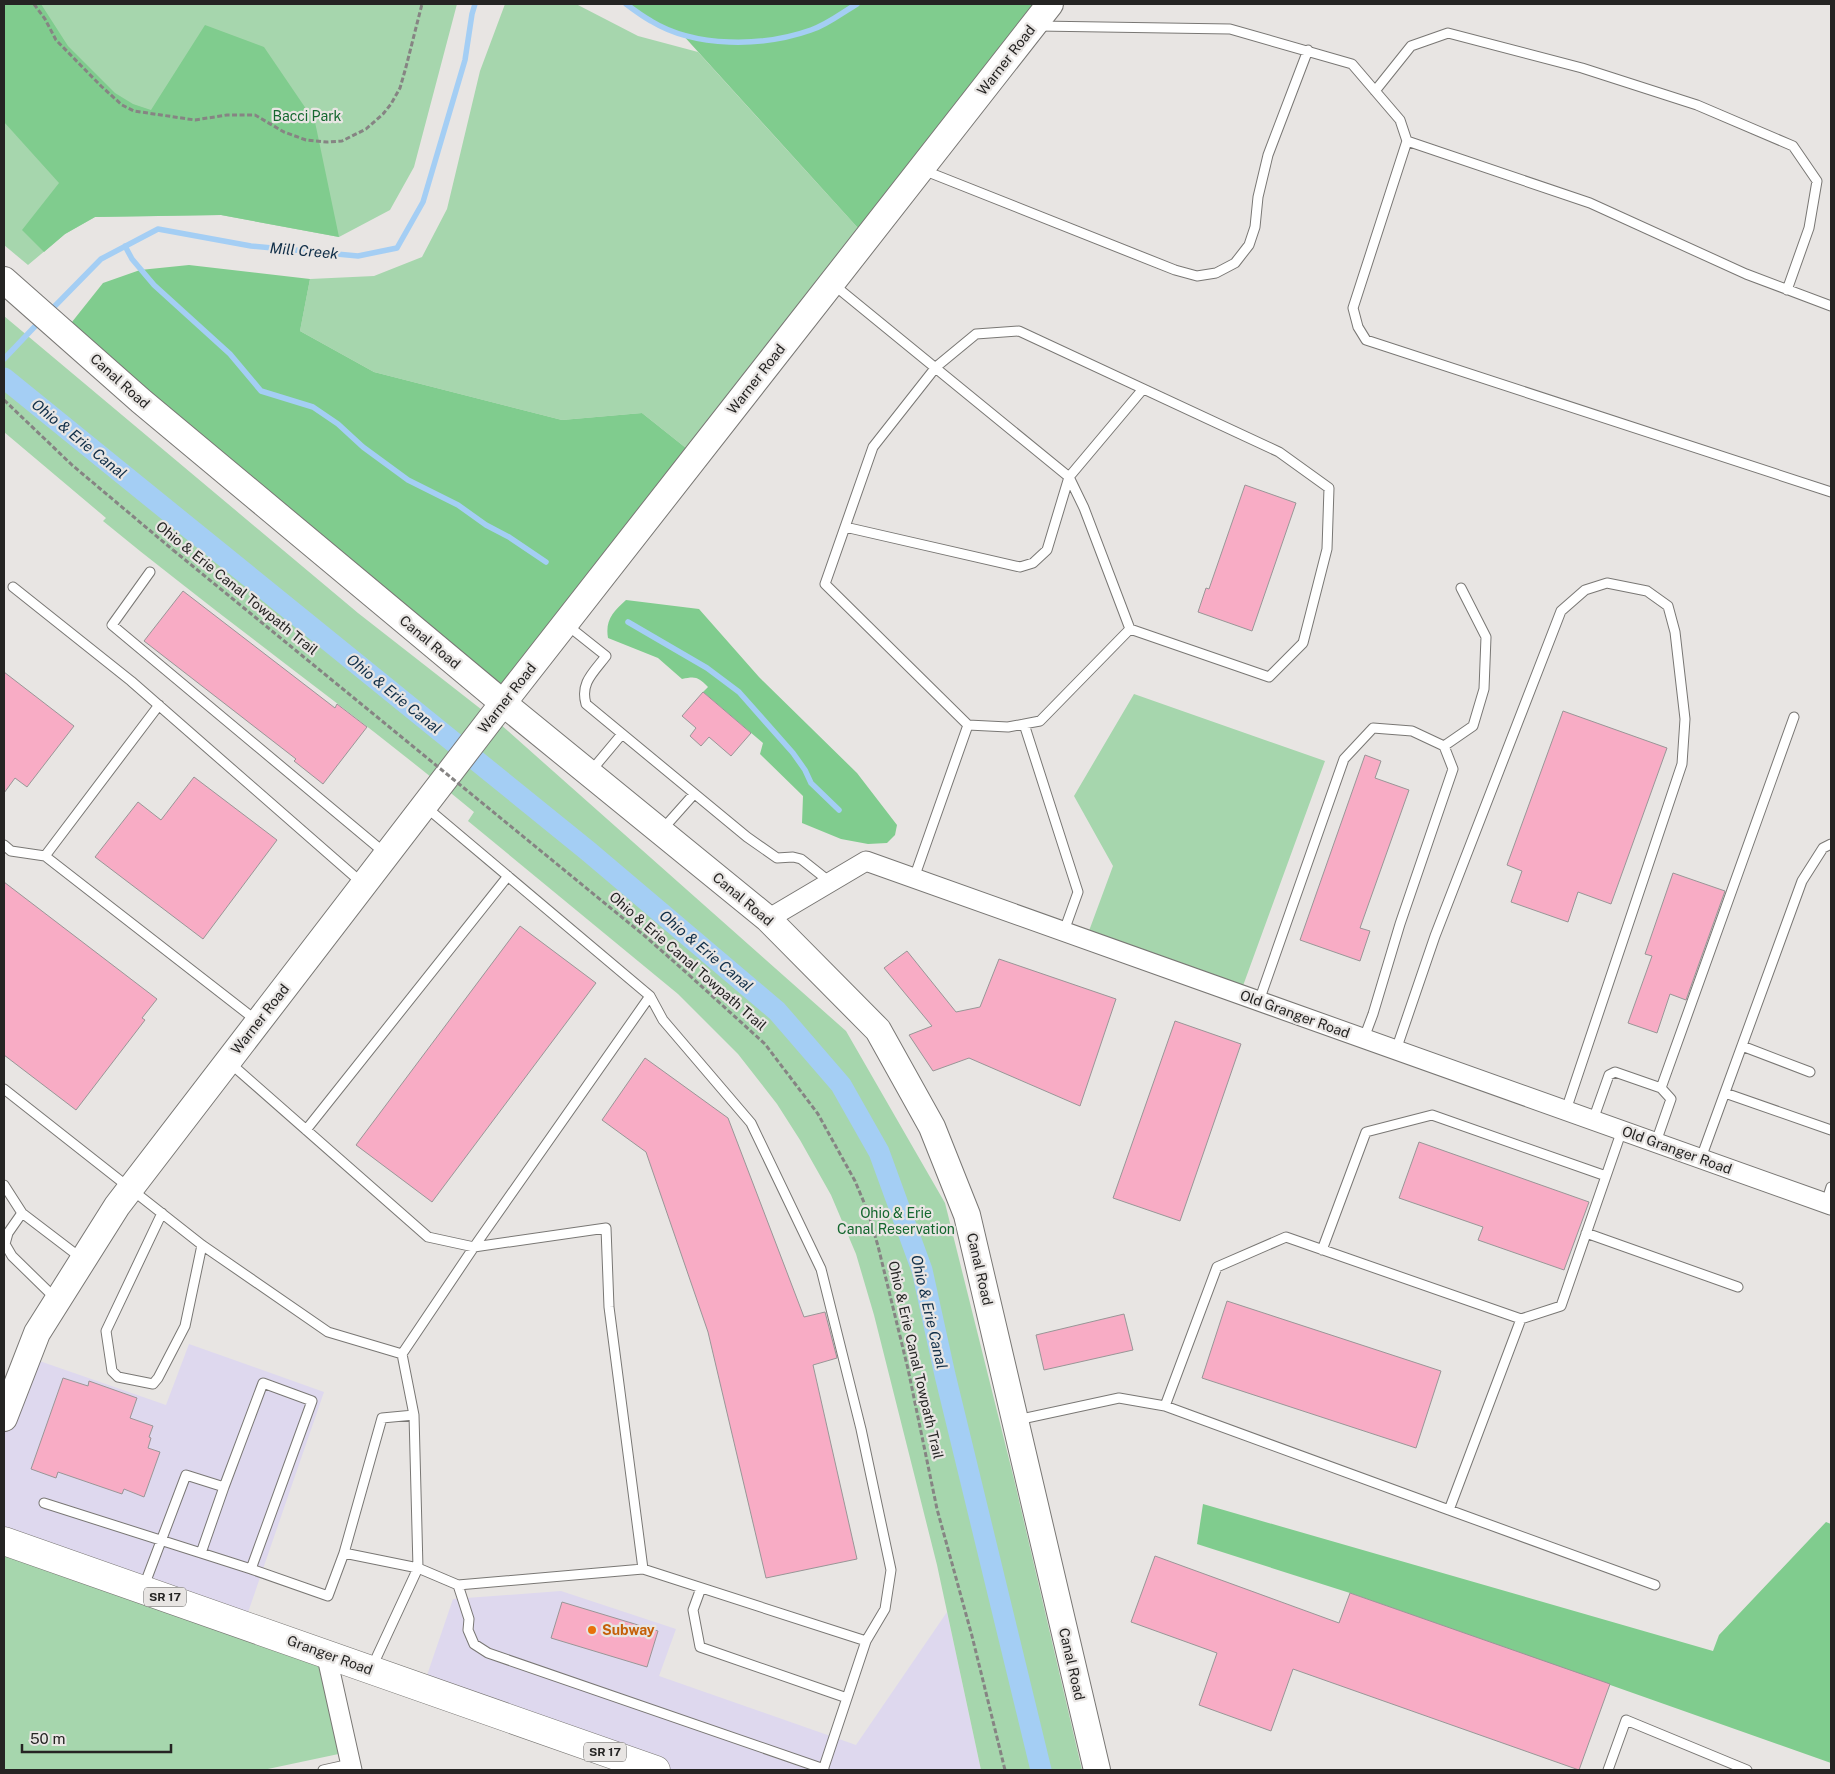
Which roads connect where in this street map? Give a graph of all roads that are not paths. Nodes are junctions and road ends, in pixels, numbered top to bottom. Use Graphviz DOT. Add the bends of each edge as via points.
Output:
graph roads {
  1 [pos="1050,4"];
  2 [pos="1032,26"];
  3 [pos="1308,50"];
  4 [pos="1375,91"];
  5 [pos="1407,141"];
  6 [pos="921,169"];
  7 [pos="4,280"];
  8 [pos="832,283"];
  9 [pos="1787,290"];
  10 [pos="1831,306"];
  11 [pos="936,367"];
  12 [pos="1143,389"];
  13 [pos="1070,477"];
  14 [pos="1831,492"];
  15 [pos="845,527"];
  16 [pos="150,572"];
  17 [pos="13,587"];
  18 [pos="1461,588"];
  19 [pos="565,623"];
  20 [pos="1130,629"];
  21 [pos="159,705"];
  22 [pos="497,710"];
  23 [pos="1794,717"];
  24 [pos="1024,724"];
  25 [pos="968,725"];
  26 [pos="622,734"];
  27 [pos="1444,746"];
  28 [pos="590,773"];
  29 [pos="694,794"];
  30 [pos="425,806"];
  31 [pos="661,831"];
  32 [pos="1831,844"];
  33 [pos="4,845"];
  34 [pos="387,854"];
  35 [pos="45,856"];
  36 [pos="508,876"];
  37 [pos="914,878"];
  38 [pos="830,882"];
  39 [pos="364,884"];
  40 [pos="768,919"];
  41 [pos="1064,932"];
  42 [pos="650,996"];
  43 [pos="1258,1001"];
  44 [pos="258,1022"];
  45 [pos="1364,1038"];
  46 [pos="1742,1046"];
  47 [pos="1396,1050"];
  48 [pos="228,1061"];
  49 [pos="1810,1072"];
  50 [pos="1661,1088"];
  51 [pos="4,1089"];
  52 [pos="1725,1093"];
  53 [pos="1566,1110"];
  54 [pos="1593,1120"];
  55 [pos="306,1130"];
  56 [pos="1622,1130"];
  57 [pos="1831,1130"];
  58 [pos="1656,1142"];
  59 [pos="1701,1158"];
  60 [pos="1606,1176"];
  61 [pos="4,1185"];
  62 [pos="130,1188"];
  63 [pos="1830,1198"];
  64 [pos="22,1213"];
  65 [pos="162,1213"];
  66 [pos="1586,1233"];
  67 [pos="202,1245"];
  68 [pos="474,1247"];
  69 [pos="1322,1250"];
  70 [pos="83,1260"];
  71 [pos="1738,1287"];
  72 [pos="58,1300"];
  73 [pos="1521,1319"];
  74 [pos="402,1354"];
  75 [pos="1165,1406"];
  76 [pos="414,1415"];
  77 [pos="4,1418"];
  78 [pos="1015,1421"];
  79 [pos="224,1486"];
  80 [pos="44,1503"];
  81 [pos="1449,1510"];
  82 [pos="162,1540"];
  83 [pos="4,1541"];
  84 [pos="202,1553"];
  85 [pos="344,1553"];
  86 [pos="418,1568"];
  87 [pos="251,1569"];
  88 [pos="642,1569"];
  89 [pos="458,1585"];
  90 [pos="1655,1585"];
  91 [pos="701,1588"];
  92 [pos="143,1589"];
  93 [pos="866,1641"];
  94 [pos="326,1653"];
  95 [pos="371,1669"];
  96 [pos="847,1698"];
  97 [pos="351,1767"];
  98 [pos="824,1769"];
  99 [pos="323,1770"];
  100 [pos="656,1770"];
  101 [pos="1097,1770"];
  102 [pos="1608,1770"];
  103 [pos="1747,1770"];
  1 -- 2 [label="street, Warner Road"];
  2 -- 3 [label="lane" via="1230,29"];
  2 -- 6 [label="street, Warner Road"];
  3 -- 4 [label="lane" via="1352,64"];
  3 -- 6 [label="lane" via="1268,155 1249,245 1235,264 1216,273 1196,276 1175,270"];
  4 -- 5 [label="lane" via="1400,120"];
  4 -- 9 [label="lane" via="1411,46 1448,33 1582,68 1698,105 1793,146 1817,180 1809,228"];
  5 -- 9 [label="lane" via="1590,203"];
  5 -- 14 [label="lane" via="1353,308 1358,328 1366,340"];
  6 -- 8 [label="street, Warner Road"];
  7 -- 22 [label="street, Canal Road"];
  8 -- 11 [label="lane"];
  8 -- 19 [label="street, Warner Road"];
  9 -- 10 [label="lane"];
  11 -- 12 [label="lane" via="976,334 1019,331"];
  11 -- 13 [label="lane"];
  11 -- 15 [label="lane" via="873,447"];
  12 -- 13 [label="lane"];
  12 -- 20 [label="lane" via="1279,452 1329,488 1327,549 1303,643 1269,677"];
  13 -- 15 [label="lane" via="1047,550 1033,563 1020,567"];
  13 -- 20 [label="lane"];
  15 -- 25 [label="lane" via="825,584"];
  16 -- 34 [label="lane" via="112,625"];
  17 -- 21 [label="lane"];
  18 -- 27 [label="lane" via="1486,637 1484,688 1473,726"];
  19 -- 22 [label="street, Warner Road"];
  19 -- 26 [label="lane" via="606,656 585,685 583,694 586,704"];
  20 -- 24 [label="lane" via="1040,721"];
  21 -- 35 [label="lane"];
  21 -- 39 [label="lane"];
  22 -- 28 [label="street, Canal Road"];
  22 -- 30 [label="street, Warner Road"];
  23 -- 50 [label="lane"];
  24 -- 25 [label="lane" via="1008,727"];
  24 -- 41 [label="lane" via="1078,892"];
  25 -- 37 [label="lane"];
  26 -- 28 [label="lane"];
  26 -- 29 [label="lane"];
  27 -- 43 [label="lane" via="1412,731 1373,728 1344,759"];
  27 -- 45 [label="lane" via="1453,769"];
  28 -- 31 [label="street, Canal Road"];
  29 -- 31 [label="lane"];
  29 -- 38 [label="lane" via="770,854 777,858 801,859"];
  30 -- 34 [label="street, Warner Road"];
  30 -- 36 [label="lane"];
  31 -- 40 [label="street, Canal Road"];
  32 -- 46 [label="lane" via="1824,848 1802,881"];
  33 -- 35 [label="lane" via="11,851"];
  34 -- 39 [label="street, Warner Road"];
  35 -- 44 [label="lane"];
  36 -- 42 [label="lane"];
  36 -- 55 [label="lane"];
  37 -- 38 [label="street, Old Granger Road" via="866,861"];
  37 -- 41 [label="street, Old Granger Road"];
  38 -- 40 [label="street, Old Granger Road"];
  39 -- 44 [label="street, Warner Road"];
  40 -- 78 [label="street, Canal Road" via="878,1030 932,1127 967,1215"];
  41 -- 43 [label="street, Old Granger Road"];
  42 -- 68 [label="lane"];
  42 -- 93 [label="lane" via="663,1020 751,1123 821,1269 892,1570 885,1609"];
  43 -- 45 [label="street, Old Granger Road"];
  44 -- 48 [label="street, Warner Road"];
  45 -- 47 [label="street, Old Granger Road"];
  46 -- 49 [label="lane"];
  46 -- 52 [label="lane"];
  47 -- 53 [label="street, Old Granger Road"];
  47 -- 53 [label="lane" via="1435,936 1561,611 1585,590 1607,583 1647,591 1668,606 1676,632 1686,719 1682,764"];
  48 -- 55 [label="lane"];
  48 -- 62 [label="street, Warner Road"];
  50 -- 54 [label="lane" via="1615,1072 1609,1075"];
  50 -- 58 [label="lane" via="1671,1099"];
  51 -- 62 [label="lane"];
  52 -- 57 [label="lane"];
  52 -- 59 [label="lane"];
  53 -- 54 [label="street, Old Granger Road"];
  54 -- 56 [label="street, Old Granger Road"];
  55 -- 68 [label="lane" via="428,1237"];
  56 -- 58 [label="street, Old Granger Road"];
  56 -- 60 [label="lane"];
  58 -- 59 [label="street, Old Granger Road"];
  59 -- 63 [label="street, Old Granger Road"];
  60 -- 66 [label="lane"];
  60 -- 69 [label="lane" via="1432,1115 1366,1132"];
  61 -- 64 [label="lane"];
  62 -- 65 [label="lane"];
  62 -- 70 [label="street, Warner Road"];
  64 -- 70 [label="lane"];
  64 -- 72 [label="lane" via="8,1233 5,1244 12,1256"];
  65 -- 67 [label="lane"];
  65 -- 67 [label="lane" via="106,1331 112,1371 118,1377 153,1384 158,1378 185,1326"];
  66 -- 71 [label="lane"];
  66 -- 73 [label="lane" via="1561,1306"];
  67 -- 74 [label="lane" via="328,1332"];
  68 -- 74 [label="lane"];
  68 -- 88 [label="lane" via="606,1228 609,1307"];
  69 -- 73 [label="lane"];
  69 -- 75 [label="lane" via="1286,1237 1217,1267"];
  70 -- 72 [label="street, Warner Road"];
  72 -- 77 [label="street, Warner Road" via="37,1333"];
  73 -- 81 [label="lane"];
  74 -- 76 [label="lane"];
  75 -- 78 [label="lane" via="1119,1398"];
  75 -- 81 [label="lane"];
  76 -- 85 [label="lane" via="382,1418"];
  76 -- 86 [label="lane"];
  78 -- 101 [label="street, Canal Road"];
  79 -- 82 [label="lane" via="186,1475"];
  79 -- 84 [label="lane"];
  79 -- 87 [label="lane" via="263,1383 312,1400"];
  80 -- 82 [label="lane"];
  81 -- 90 [label="lane"];
  82 -- 84 [label="lane"];
  82 -- 92 [label="lane"];
  83 -- 92 [label="main road, Granger Road / SR 17"];
  84 -- 87 [label="lane"];
  85 -- 86 [label="lane"];
  85 -- 87 [label="lane" via="328,1596"];
  86 -- 89 [label="lane"];
  86 -- 95 [label="lane"];
  88 -- 89 [label="lane"];
  88 -- 91 [label="lane"];
  89 -- 98 [label="lane" via="474,1644 488,1653"];
  91 -- 93 [label="lane"];
  91 -- 96 [label="lane" via="692,1610 700,1647"];
  92 -- 94 [label="main road, Granger Road / SR 17"];
  93 -- 96 [label="lane"];
  94 -- 95 [label="main road, Granger Road / SR 17"];
  94 -- 97 [label="street"];
  95 -- 100 [label="main road, Granger Road / SR 17"];
  96 -- 98 [label="lane"];
  97 -- 99 [label="lane"];
  102 -- 103 [label="lane" via="1626,1720"];
}
